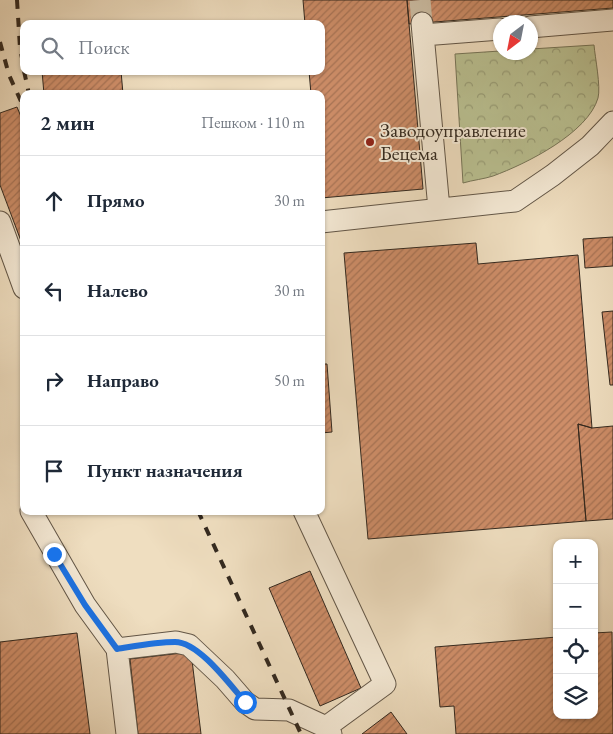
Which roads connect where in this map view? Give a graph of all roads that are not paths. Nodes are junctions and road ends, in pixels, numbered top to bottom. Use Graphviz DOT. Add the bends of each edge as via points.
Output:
graph roads {
  1 [pos="613,20"];
  2 [pos="538,26"];
  3 [pos="493,29"];
  4 [pos="613,122"];
  5 [pos="439,209"];
  6 [pos="0,222"];
  7 [pos="325,222"];
  8 [pos="20,277"];
  9 [pos="33,515"];
  10 [pos="306,515"];
  11 [pos="117,649"];
  12 [pos="328,731"];
  13 [pos="127,734"];
  1 -- 2 [label="lane"];
  3 -- 5 [label="lane" via="423,29"];
  4 -- 5 [label="lane" via="590,146 515,201"];
  5 -- 7 [label="lane"];
  6 -- 8 [label="lane"];
  9 -- 11 [label="lane" via="85,605"];
  10 -- 12 [label="lane" via="385,684"];
  11 -- 12 [label="lane" via="176,642 189,644 255,709 289,710"];
  11 -- 13 [label="lane"];
}
